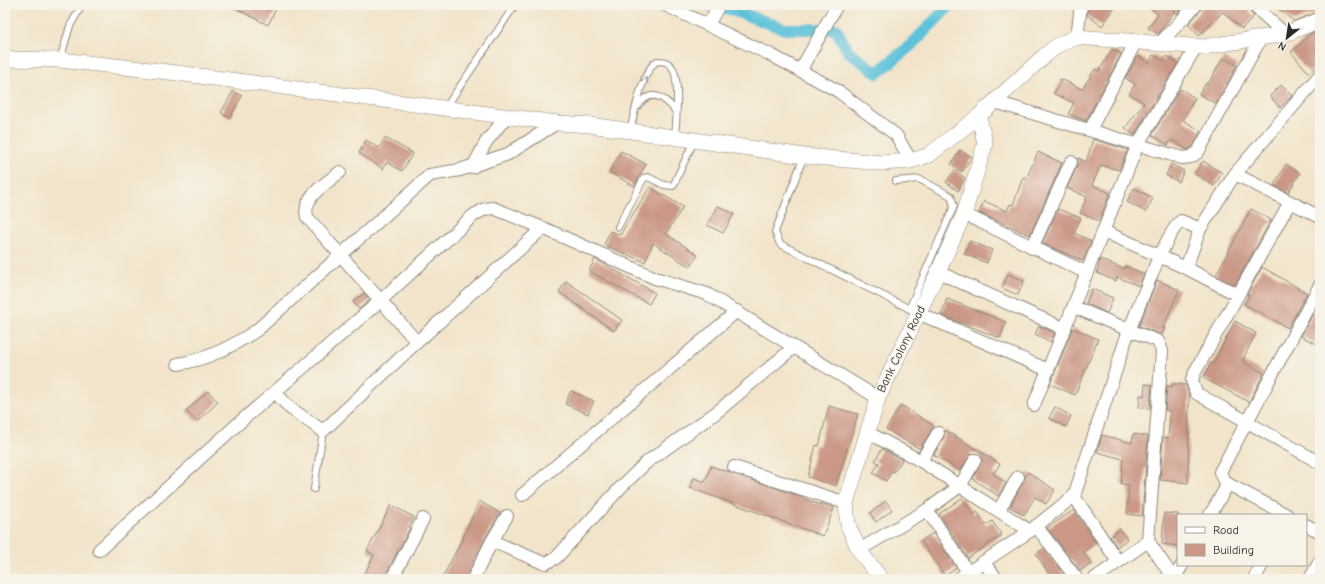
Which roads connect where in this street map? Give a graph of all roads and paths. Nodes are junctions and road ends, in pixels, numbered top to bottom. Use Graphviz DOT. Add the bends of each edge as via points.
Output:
graph roads {
  1 [pos="82,5"];
  2 [pos="515,5"];
  3 [pos="665,5"];
  4 [pos="719,5"];
  5 [pos="837,5"];
  6 [pos="1081,5"];
  7 [pos="1196,5"];
  8 [pos="1252,5"];
  9 [pos="1320,20"];
  10 [pos="708,25"];
  11 [pos="1284,34"];
  12 [pos="1077,37"];
  13 [pos="1261,38"];
  14 [pos="1135,43"];
  15 [pos="1160,44"];
  16 [pos="1196,47"];
  17 [pos="5,59"];
  18 [pos="60,60"];
  19 [pos="800,70"];
  20 [pos="1320,75"];
  21 [pos="995,102"];
  22 [pos="446,108"];
  23 [pos="636,109"];
  24 [pos="676,112"];
  25 [pos="507,116"];
  26 [pos="979,116"];
  27 [pos="556,123"];
  28 [pos="630,130"];
  29 [pos="1090,130"];
  30 [pos="676,137"];
  31 [pos="694,139"];
  32 [pos="1138,144"];
  33 [pos="804,156"];
  34 [pos="911,162"];
  35 [pos="1071,162"];
  36 [pos="473,167"];
  37 [pos="340,172"];
  38 [pos="1235,174"];
  39 [pos="896,181"];
  40 [pos="1290,202"];
  41 [pos="1318,212"];
  42 [pos="964,214"];
  43 [pos="618,227"];
  44 [pos="543,228"];
  45 [pos="1200,229"];
  46 [pos="1103,231"];
  47 [pos="1032,248"];
  48 [pos="341,255"];
  49 [pos="1160,257"];
  50 [pos="1186,268"];
  51 [pos="938,272"];
  52 [pos="1088,273"];
  53 [pos="1320,286"];
  54 [pos="1238,295"];
  55 [pos="380,301"];
  56 [pos="1074,307"];
  57 [pos="736,311"];
  58 [pos="914,311"];
  59 [pos="1065,329"];
  60 [pos="1129,330"];
  61 [pos="416,342"];
  62 [pos="793,348"];
  63 [pos="178,364"];
  64 [pos="1048,370"];
  65 [pos="275,392"];
  66 [pos="878,398"];
  67 [pos="1034,405"];
  68 [pos="1248,421"];
  69 [pos="323,431"];
  70 [pos="868,432"];
  71 [pos="938,433"];
  72 [pos="975,460"];
  73 [pos="921,461"];
  74 [pos="1320,463"];
  75 [pos="734,466"];
  76 [pos="1018,477"];
  77 [pos="1228,484"];
  78 [pos="960,486"];
  79 [pos="314,489"];
  80 [pos="522,495"];
  81 [pos="1074,496"];
  82 [pos="846,503"];
  83 [pos="927,510"];
  84 [pos="999,510"];
  85 [pos="1211,514"];
  86 [pos="1285,514"];
  87 [pos="507,516"];
  88 [pos="423,519"];
  89 [pos="1307,526"];
  90 [pos="1033,529"];
  91 [pos="1320,532"];
  92 [pos="492,541"];
  93 [pos="1148,541"];
  94 [pos="99,550"];
  95 [pos="859,550"];
  96 [pos="1320,561"];
  97 [pos="983,562"];
  98 [pos="1118,562"];
  99 [pos="1181,566"];
  100 [pos="1261,566"];
  101 [pos="968,572"];
  102 [pos="392,579"];
  103 [pos="473,579"];
  104 [pos="881,579"];
  105 [pos="958,579"];
  106 [pos="997,579"];
  107 [pos="1077,579"];
  108 [pos="1094,579"];
  109 [pos="1174,579"];
  110 [pos="1254,579"];
  111 [pos="1310,579"];
  1 -- 18 [label="lane" via="70,26"];
  2 -- 22 [label="lane"];
  3 -- 10 [label="street"];
  4 -- 10 [label="street"];
  5 -- 19 [label="street"];
  6 -- 12 [label="street"];
  7 -- 15 [label="street"];
  8 -- 11 [label="street"];
  9 -- 11 [label="street"];
  10 -- 19 [label="street"];
  11 -- 13 [label="street"];
  12 -- 14 [label="street"];
  12 -- 21 [label="street" via="1058,45"];
  13 -- 16 [label="street"];
  13 -- 32 [label="street" via="1198,152 1191,157 1182,158"];
  14 -- 15 [label="street"];
  14 -- 29 [label="street"];
  15 -- 16 [label="street"];
  16 -- 32 [label="street"];
  17 -- 18 [label="street"];
  18 -- 22 [label="street"];
  19 -- 34 [label="street" via="838,91 896,135"];
  20 -- 38 [label="street"];
  21 -- 26 [label="street"];
  21 -- 29 [label="street"];
  22 -- 25 [label="street"];
  23 -- 24 [label="lane" via="650,96 669,101"];
  23 -- 24 [label="lane, one-way" via="648,70 657,60 672,66"];
  23 -- 28 [label="lane"];
  24 -- 30 [label="lane"];
  25 -- 27 [label="street"];
  25 -- 36 [label="street" via="486,142"];
  26 -- 34 [label="street" via="929,155"];
  26 -- 42 [label="street, Bank Colony Road" via="985,144"];
  27 -- 28 [label="street"];
  27 -- 36 [label="street" via="508,154"];
  28 -- 30 [label="street"];
  29 -- 32 [label="street"];
  30 -- 31 [label="street"];
  31 -- 33 [label="street"];
  31 -- 43 [label="lane" via="673,186 648,177 644,178"];
  32 -- 46 [label="street"];
  33 -- 34 [label="street" via="880,163"];
  33 -- 58 [label="lane" via="775,232 780,244"];
  35 -- 47 [label="street"];
  36 -- 48 [label="street" via="430,175"];
  37 -- 48 [label="street" via="310,198 306,211 308,217"];
  38 -- 40 [label="street"];
  38 -- 45 [label="street"];
  39 -- 58 [label="lane" via="919,179 951,196 954,206"];
  40 -- 41 [label="street"];
  40 -- 54 [label="street"];
  42 -- 47 [label="street"];
  42 -- 51 [label="street, Bank Colony Road"];
  44 -- 55 [label="street" via="493,208 478,212"];
  44 -- 57 [label="street" via="655,278 707,294"];
  44 -- 61 [label="street"];
  45 -- 49 [label="street" via="1181,221 1176,224"];
  45 -- 50 [label="street"];
  46 -- 49 [label="street"];
  46 -- 52 [label="street"];
  47 -- 52 [label="street"];
  48 -- 55 [label="street"];
  48 -- 63 [label="street" via="257,330 228,349"];
  49 -- 50 [label="street"];
  49 -- 60 [label="street"];
  50 -- 54 [label="street"];
  51 -- 58 [label="street, Bank Colony Road"];
  51 -- 59 [label="street"];
  52 -- 56 [label="street"];
  53 -- 68 [label="street"];
  54 -- 68 [label="street" via="1192,380 1196,393"];
  55 -- 61 [label="street"];
  55 -- 65 [label="street"];
  56 -- 59 [label="street"];
  56 -- 60 [label="street"];
  57 -- 62 [label="street"];
  57 -- 80 [label="street"];
  58 -- 64 [label="street"];
  58 -- 66 [label="street, Bank Colony Road"];
  59 -- 64 [label="street"];
  60 -- 81 [label="street"];
  60 -- 93 [label="street" via="1158,341 1162,351"];
  61 -- 69 [label="street"];
  62 -- 66 [label="street"];
  62 -- 92 [label="street" via="717,412 647,462 551,562 541,562"];
  64 -- 67 [label="street"];
  65 -- 69 [label="street" via="290,408"];
  65 -- 94 [label="street"];
  66 -- 70 [label="street, Bank Colony Road"];
  68 -- 74 [label="street"];
  68 -- 77 [label="street" via="1220,472"];
  69 -- 79 [label="lane"];
  70 -- 73 [label="street"];
  70 -- 82 [label="street, Bank Colony Road"];
  71 -- 73 [label="street"];
  72 -- 78 [label="street"];
  73 -- 78 [label="street"];
  75 -- 82 [label="street"];
  76 -- 84 [label="street"];
  77 -- 85 [label="street"];
  77 -- 86 [label="street"];
  78 -- 83 [label="street"];
  78 -- 84 [label="street"];
  81 -- 90 [label="street"];
  81 -- 98 [label="street"];
  82 -- 95 [label="street, Bank Colony Road" via="848,524"];
  83 -- 95 [label="street"];
  83 -- 101 [label="street"];
  84 -- 90 [label="street"];
  87 -- 92 [label="street"];
  88 -- 102 [label="street"];
  89 -- 91 [label="street"];
  90 -- 97 [label="street"];
  90 -- 107 [label="street"];
  92 -- 103 [label="street"];
  93 -- 98 [label="street"];
  93 -- 109 [label="street"];
  95 -- 104 [label="street, Bank Colony Road"];
  96 -- 111 [label="street"];
  97 -- 101 [label="street"];
  97 -- 106 [label="street"];
  98 -- 108 [label="street"];
  99 -- 109 [label="street"];
  100 -- 110 [label="street"];
  101 -- 105 [label="street"];
}
